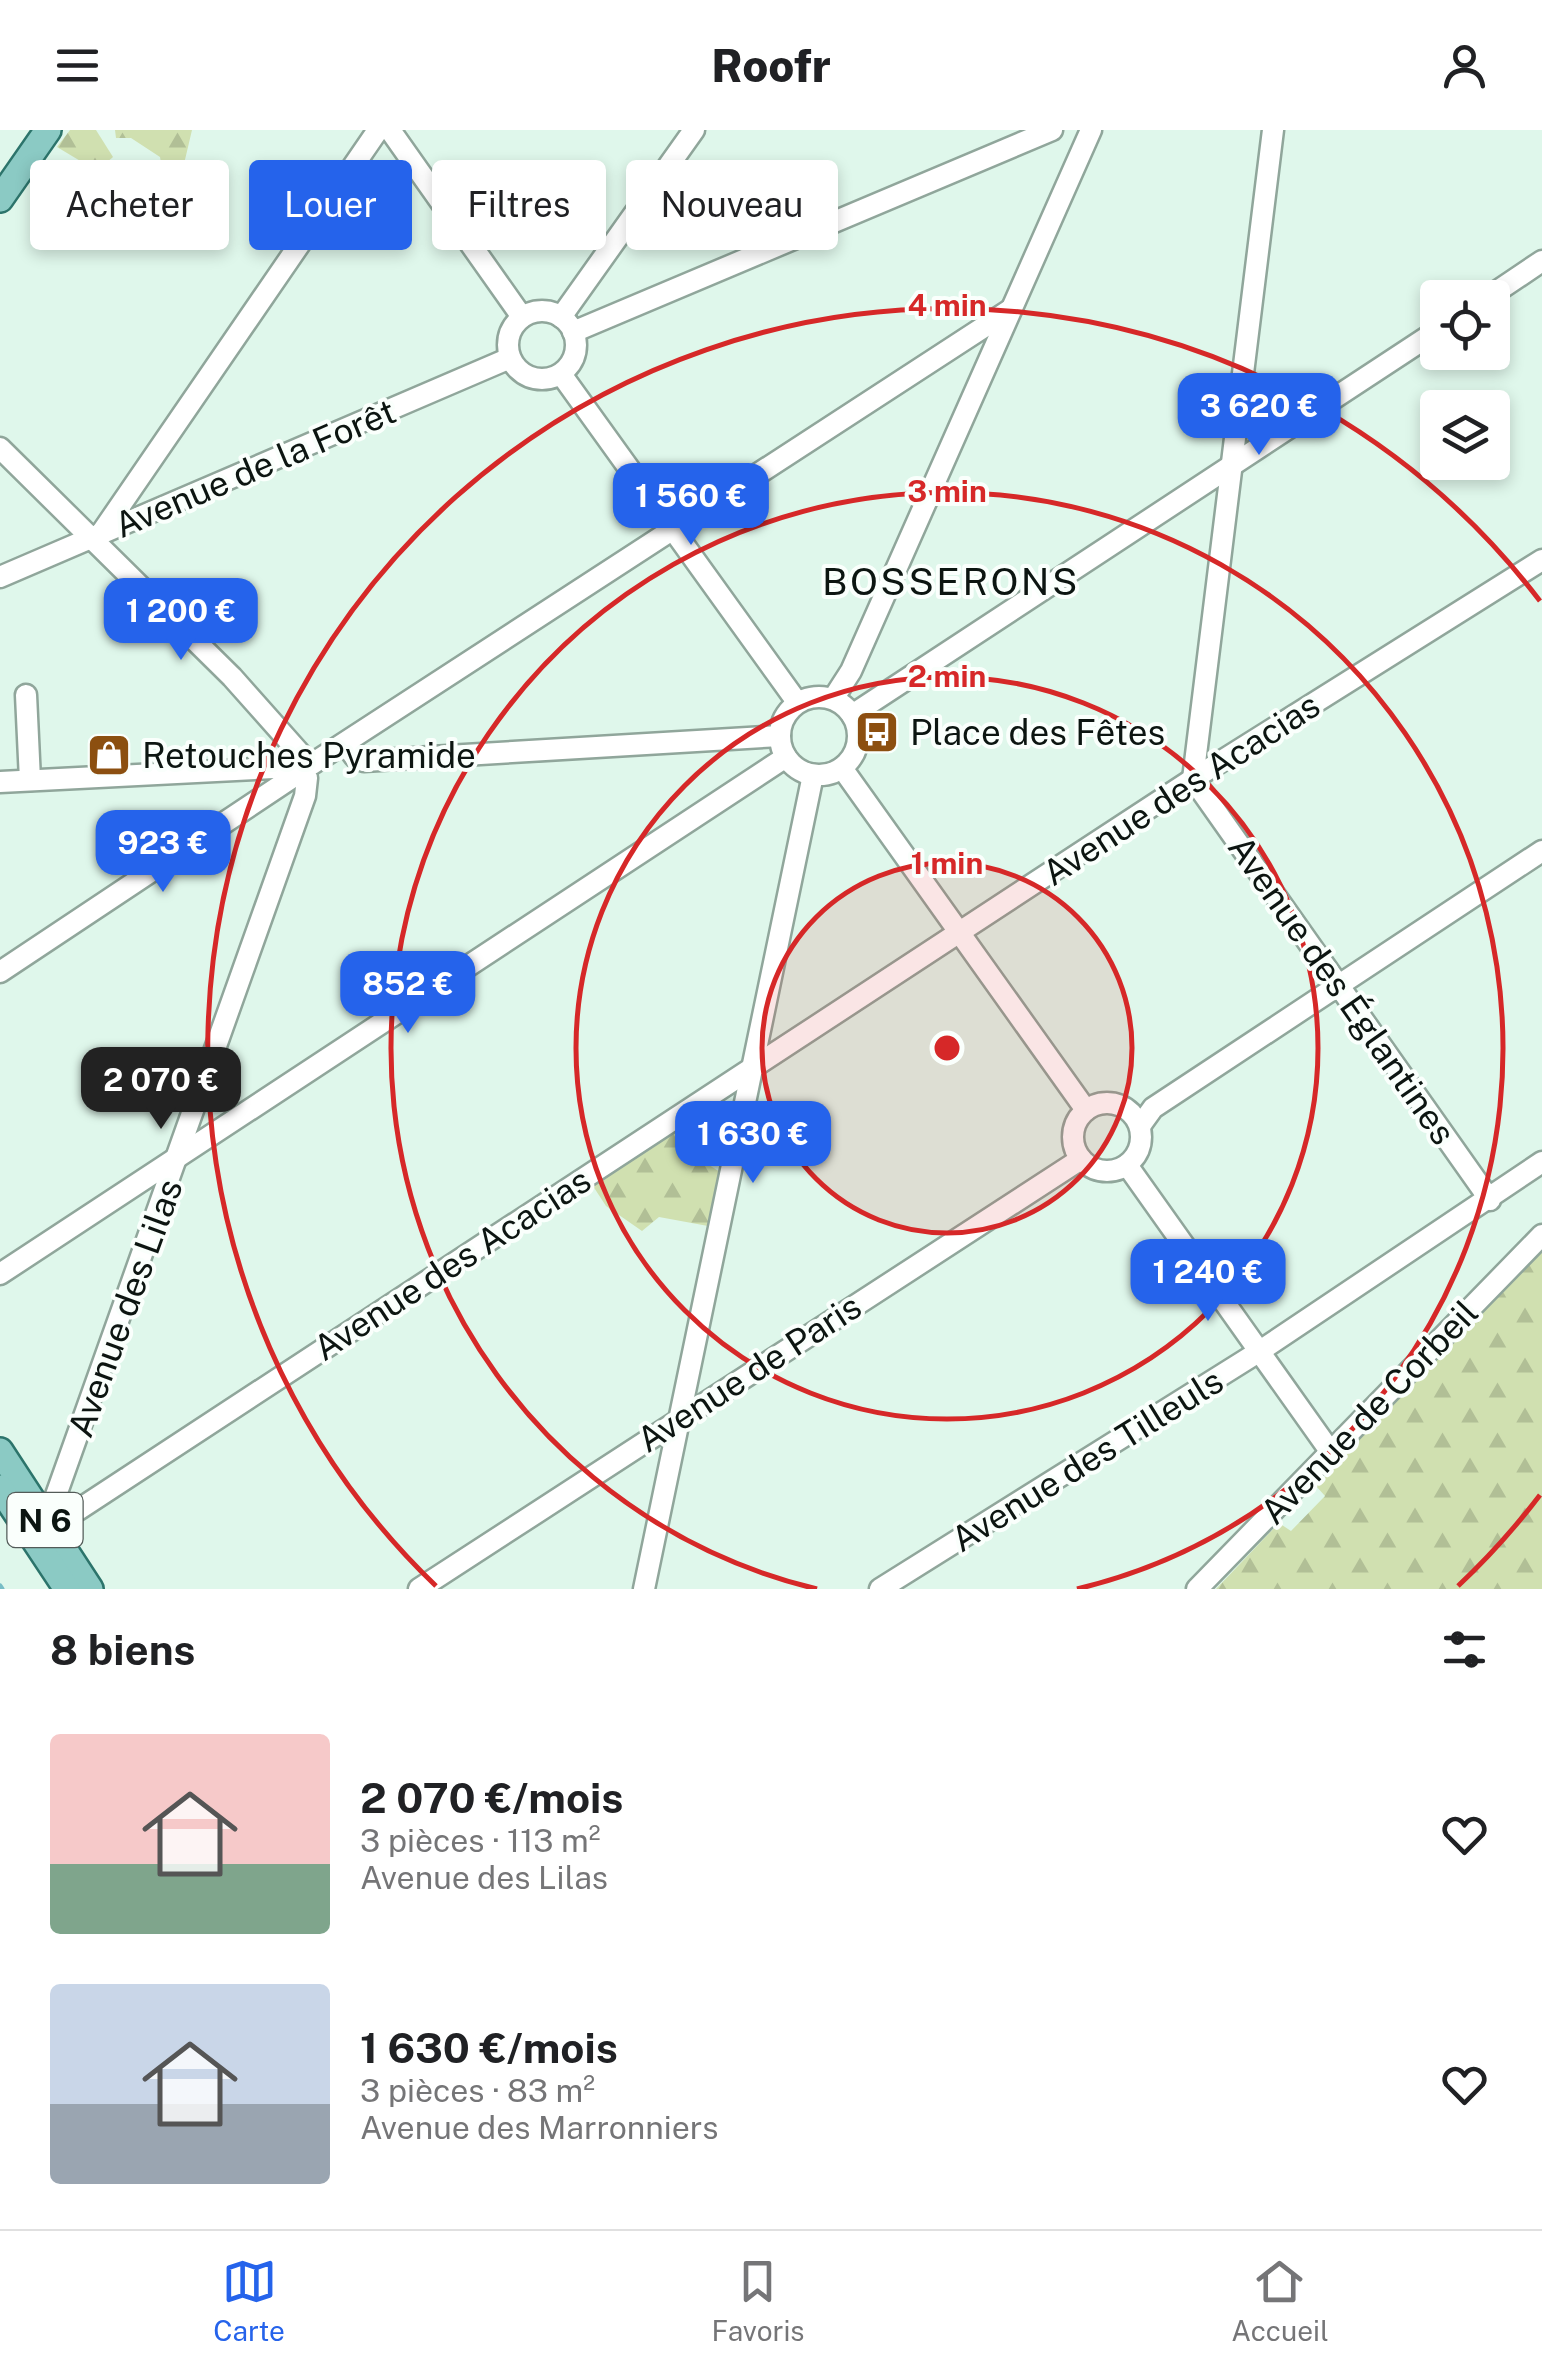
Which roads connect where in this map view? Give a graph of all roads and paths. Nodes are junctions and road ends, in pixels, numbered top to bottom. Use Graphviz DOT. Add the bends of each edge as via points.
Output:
graph roads {
  1 [pos="48,130"];
  2 [pos="378,130"];
  3 [pos="390,130"];
  4 [pos="694,130"];
  5 [pos="1052,130"];
  6 [pos="1091,130"];
  7 [pos="1273,130"];
  8 [pos="0,199"];
  9 [pos="1542,261"];
  10 [pos="1510,283"];
  11 [pos="1010,310"];
  12 [pos="522,317"];
  13 [pos="567,324"];
  14 [pos="1420,342"];
  15 [pos="510,358"];
  16 [pos="561,374"];
  17 [pos="0,448"];
  18 [pos="1233,464"];
  19 [pos="674,529"];
  20 [pos="96,534"];
  21 [pos="1542,560"];
  22 [pos="0,577"];
  23 [pos="26,696"];
  24 [pos="833,699"];
  25 [pos="797,702"];
  26 [pos="852,715"];
  27 [pos="346,745"];
  28 [pos="783,747"];
  29 [pos="302,768"];
  30 [pos="842,768"];
  31 [pos="813,774"];
  32 [pos="1193,779"];
  33 [pos="30,780"];
  34 [pos="0,782"];
  35 [pos="1542,851"];
  36 [pos="962,931"];
  37 [pos="0,972"];
  38 [pos="1340,984"];
  39 [pos="752,1068"];
  40 [pos="1086,1110"];
  41 [pos="1140,1126"];
  42 [pos="179,1156"];
  43 [pos="1081,1159"];
  44 [pos="1542,1162"];
  45 [pos="1127,1166"];
  46 [pos="1490,1200"];
  47 [pos="1542,1235"];
  48 [pos="0,1274"];
  49 [pos="1260,1351"];
  50 [pos="680,1419"];
  51 [pos="0,1451"];
  52 [pos="1330,1451"];
  53 [pos="0,1488"];
  54 [pos="29,1496"];
  55 [pos="62,1504"];
  56 [pos="56,1536"];
  57 [pos="67,1589"];
  58 [pos="90,1589"];
  59 [pos="419,1589"];
  60 [pos="644,1589"];
  61 [pos="880,1589"];
  62 [pos="1197,1589"];
  1 -- 8 [label="main road"];
  2 -- 20 [label="street"];
  3 -- 12 [label="street"];
  4 -- 13 [label="street"];
  5 -- 13 [label="street"];
  6 -- 11 [label="street"];
  7 -- 18 [label="street"];
  9 -- 10 [label="street"];
  11 -- 19 [label="street"];
  11 -- 24 [label="street"];
  12 -- 13 [label="street" via="537,312"];
  12 -- 15 [label="street" via="509,336"];
  13 -- 16 [label="street" via="574,356"];
  14 -- 18 [label="street"];
  15 -- 16 [label="street" via="532,378"];
  15 -- 20 [label="street, Avenue de la Forêt"];
  16 -- 19 [label="street"];
  17 -- 20 [label="street"];
  18 -- 26 [label="street"];
  18 -- 32 [label="street"];
  19 -- 25 [label="street"];
  19 -- 27 [label="street"];
  20 -- 22 [label="street, Avenue de la Forêt"];
  20 -- 29 [label="street" via="232,678"];
  21 -- 32 [label="street, Avenue des Acacias"];
  23 -- 33 [label="street"];
  24 -- 25 [label="street"];
  24 -- 26 [label="street"];
  25 -- 28 [label="street" via="781,724"];
  26 -- 30 [label="street" via="856,750"];
  27 -- 28 [label="street" via="364,761"];
  27 -- 29 [label="street"];
  28 -- 31 [label="street" via="799,770"];
  28 -- 42 [label="street"];
  29 -- 33 [label="street"];
  29 -- 37 [label="street"];
  29 -- 42 [label="street, Avenue des Lilas" via="305,796"];
  30 -- 31 [label="street"];
  30 -- 36 [label="street"];
  31 -- 39 [label="street"];
  32 -- 36 [label="street, Avenue des Acacias"];
  32 -- 38 [label="street, Avenue des Églantines"];
  33 -- 34 [label="street"];
  35 -- 38 [label="street"];
  36 -- 39 [label="street, Avenue des Acacias"];
  36 -- 40 [label="street"];
  38 -- 41 [label="street" via="1153,1108"];
  38 -- 46 [label="street, Avenue des Églantines"];
  39 -- 50 [label="street"];
  39 -- 55 [label="street, Avenue des Acacias" via="78,1510"];
  40 -- 41 [label="street" via="1118,1104"];
  40 -- 43 [label="street" via="1074,1128"];
  41 -- 45 [label="street" via="1140,1148"];
  42 -- 48 [label="street"];
  42 -- 55 [label="street, Avenue des Lilas"];
  43 -- 45 [label="street" via="1098,1170"];
  43 -- 50 [label="street, Avenue de Paris"];
  44 -- 46 [label="street, Avenue des Tilleuls"];
  45 -- 49 [label="street"];
  46 -- 49 [label="street, Avenue des Tilleuls"];
  47 -- 52 [label="street, Avenue de Corbeil"];
  49 -- 52 [label="street"];
  49 -- 61 [label="street, Avenue des Tilleuls"];
  50 -- 59 [label="street, Avenue de Paris"];
  50 -- 60 [label="street"];
  51 -- 54 [label="main road, N 6"];
  52 -- 62 [label="street, Avenue de Corbeil"];
  53 -- 57 [label="main road, N 6"];
  54 -- 55 [label="street"];
  54 -- 56 [label="main road, N 6"];
  55 -- 56 [label="street, Avenue des Lilas" via="66,1526"];
  56 -- 58 [label="main road, N 6"];
}
